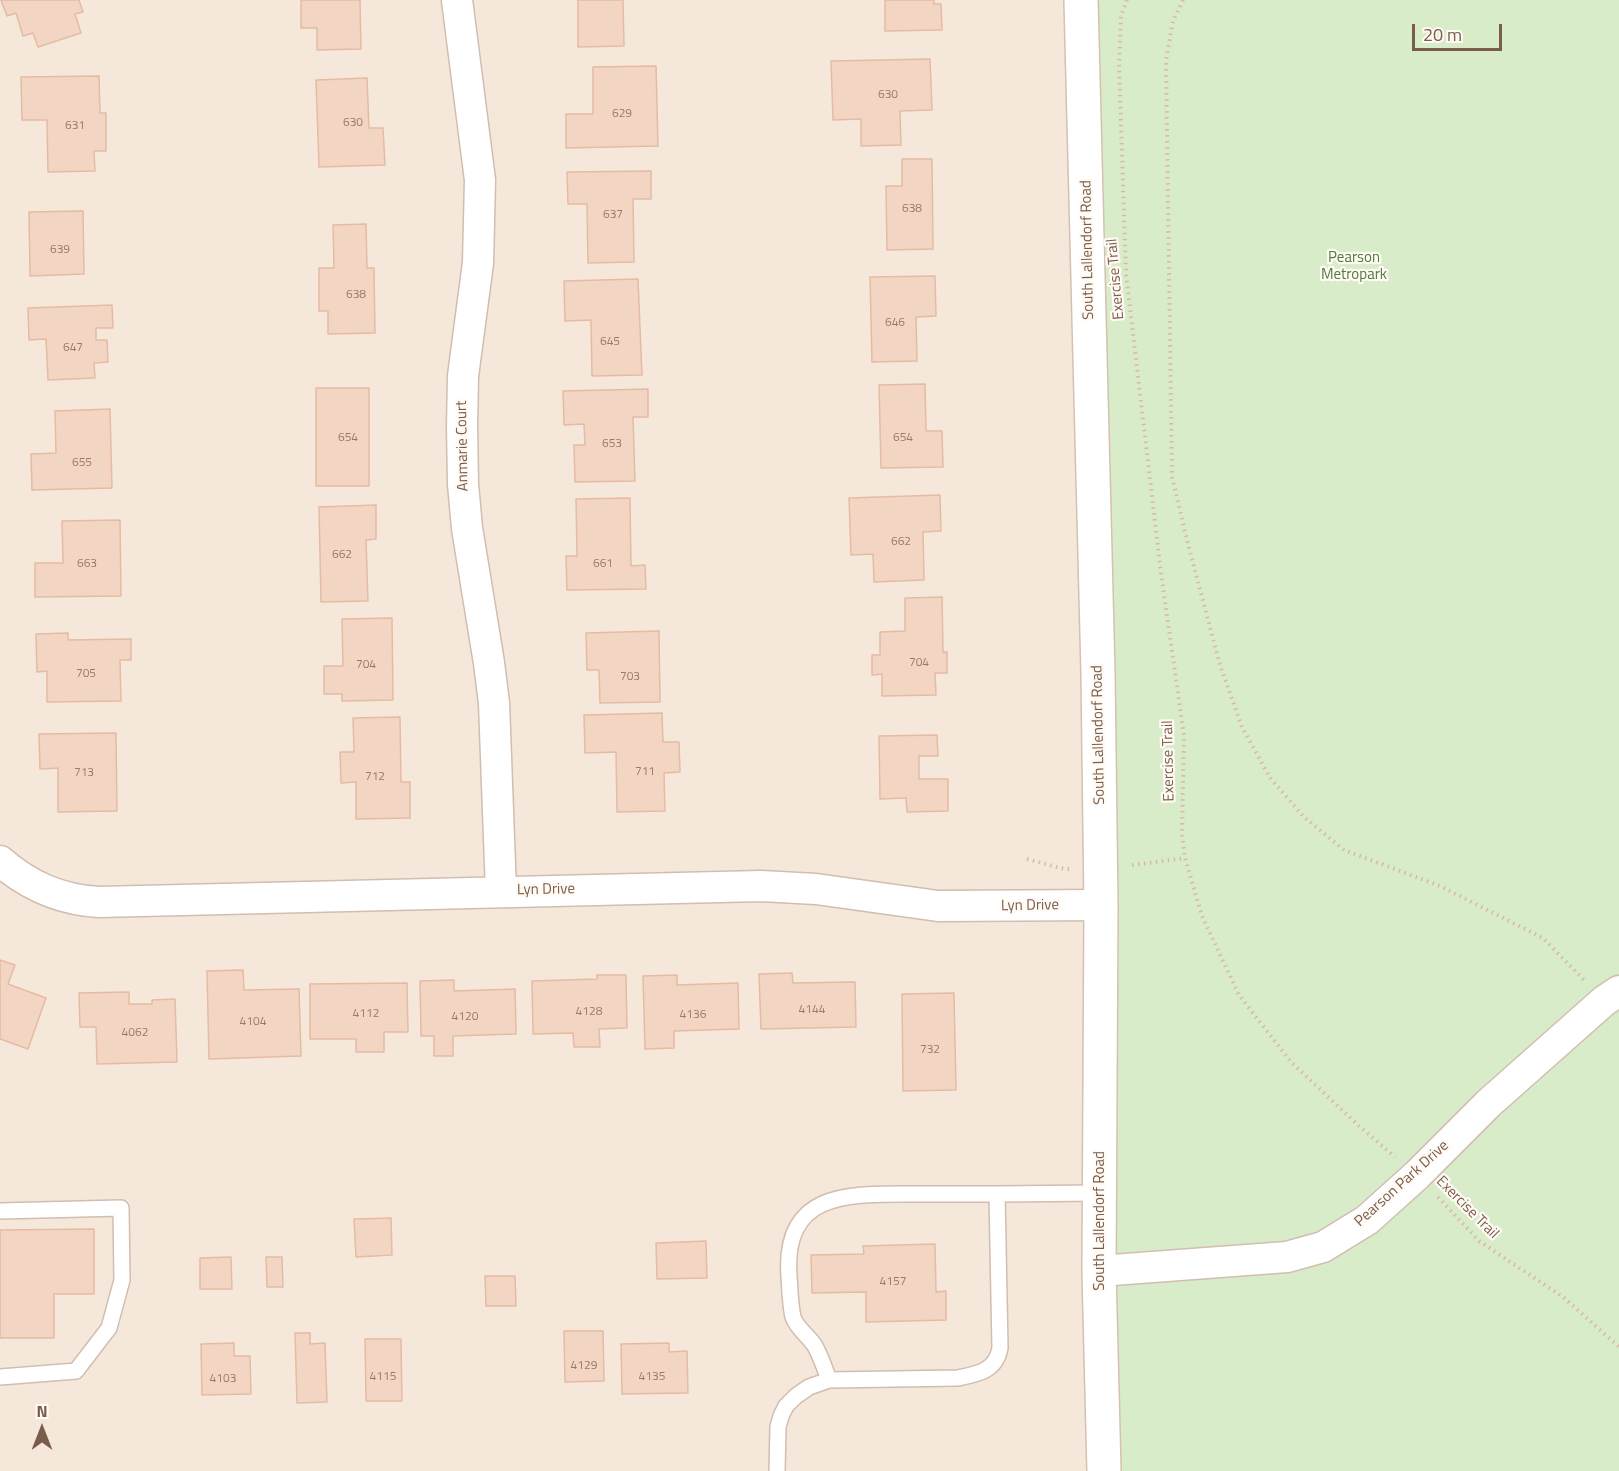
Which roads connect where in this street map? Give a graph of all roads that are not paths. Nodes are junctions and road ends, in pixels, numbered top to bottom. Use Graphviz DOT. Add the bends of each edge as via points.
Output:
graph roads {
  1 [pos="457,0"];
  2 [pos="1081,0"];
  3 [pos="0,861"];
  4 [pos="501,892"];
  5 [pos="1101,905"];
  6 [pos="1611,996"];
  7 [pos="1100,1193"];
  8 [pos="997,1194"];
  9 [pos="0,1211"];
  10 [pos="1100,1271"];
  11 [pos="0,1377"];
  12 [pos="830,1380"];
  13 [pos="777,1471"];
  14 [pos="1104,1471"];
  1 -- 4 [label="street, Anmarie Court" via="480,180 478,263 463,385 464,484 494,703"];
  2 -- 5 [label="street, South Lallendorf Road"];
  3 -- 4 [label="street, Lyn Drive" via="23,880 80,902"];
  4 -- 5 [label="street, Lyn Drive" via="761,886 816,889 938,906"];
  5 -- 7 [label="street, South Lallendorf Road"];
  6 -- 10 [label="street, Pearson Park Drive" via="1488,1103 1366,1220 1323,1246 1264,1260"];
  7 -- 8 [label="lane"];
  7 -- 10 [label="street, South Lallendorf Road"];
  8 -- 12 [label="lane" via="1000,1348 993,1365 979,1374 958,1378"];
  8 -- 12 [label="lane" via="848,1195 816,1207 805,1217 790,1246 791,1306 794,1320 815,1347"];
  9 -- 11 [label="lane" via="121,1208 122,1280 109,1328 76,1371"];
  10 -- 14 [label="street, South Lallendorf Road"];
  12 -- 13 [label="lane" via="809,1387 786,1406 778,1426"];
}
